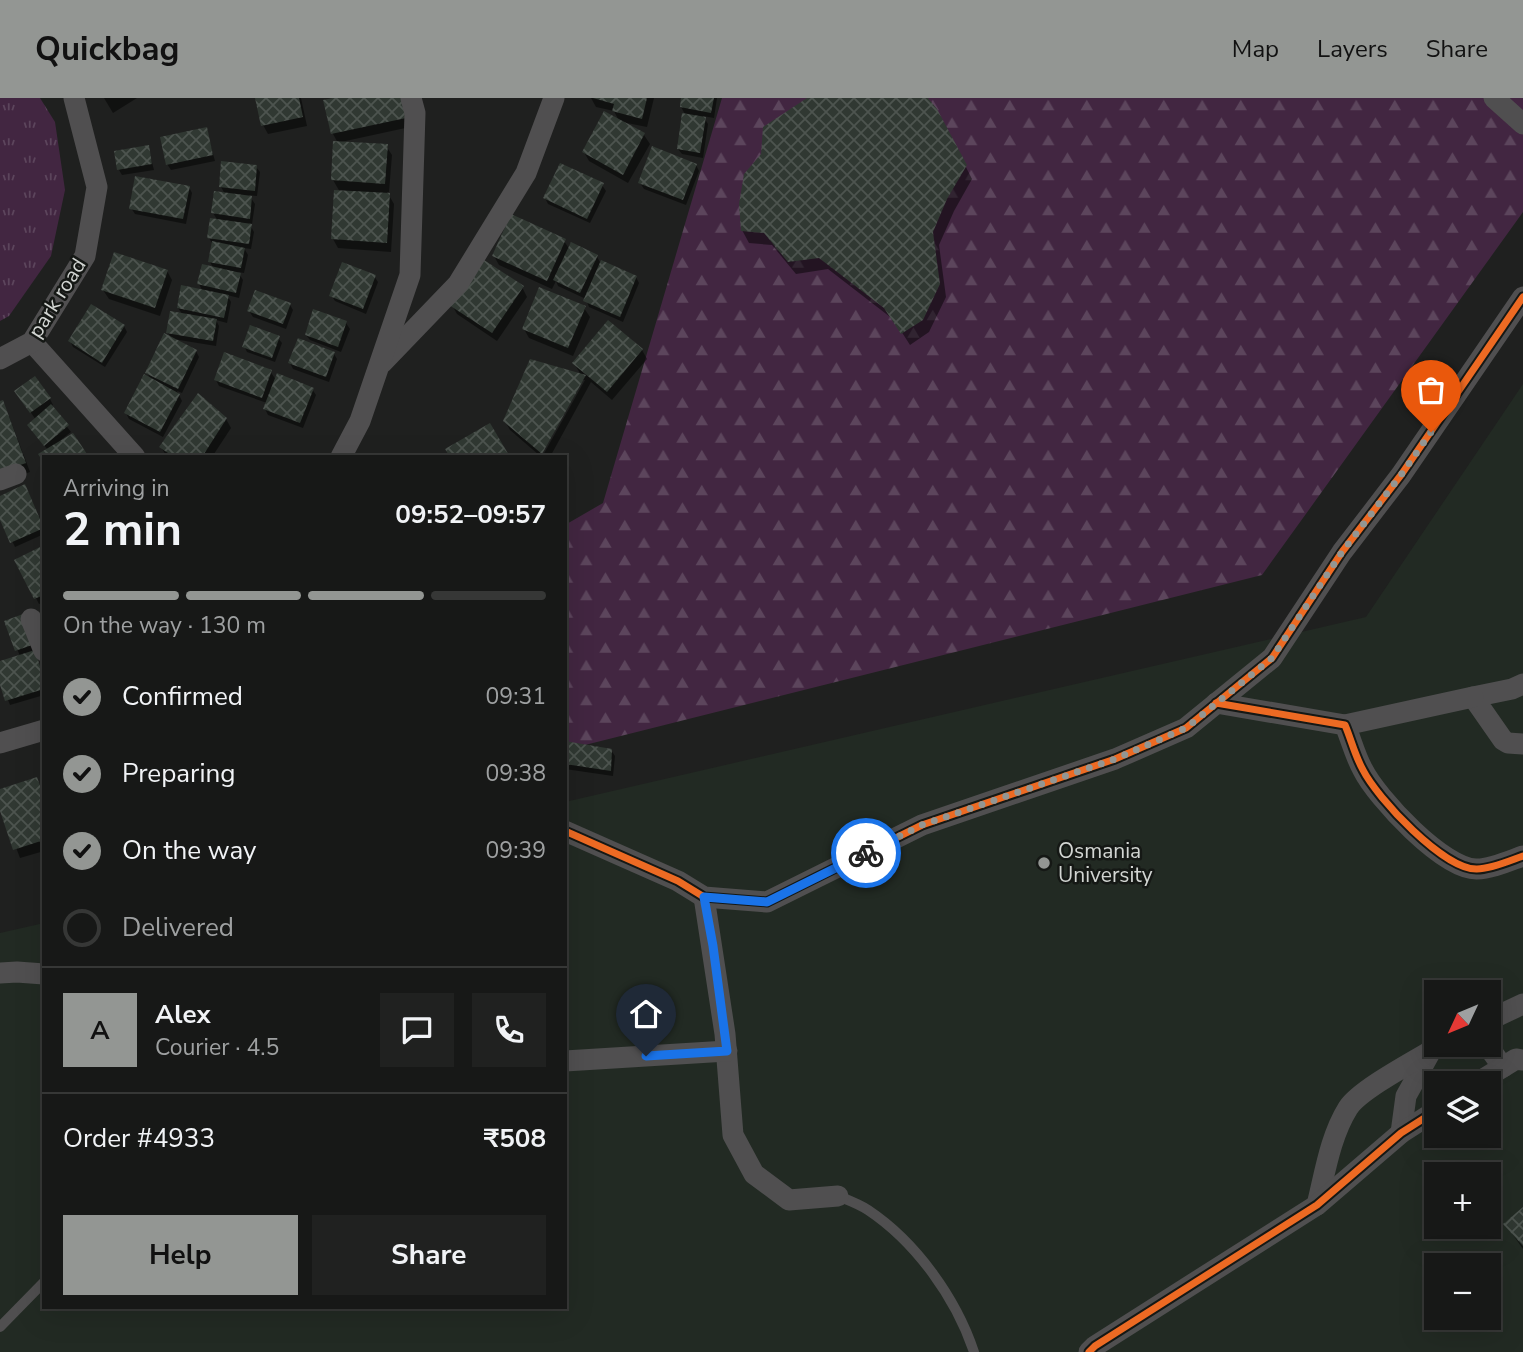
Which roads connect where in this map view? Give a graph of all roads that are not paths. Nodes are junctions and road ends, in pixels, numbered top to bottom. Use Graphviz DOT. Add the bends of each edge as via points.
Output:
graph roads {
  1 [pos="74,98"];
  2 [pos="411,98"];
  3 [pos="554,98"];
  4 [pos="1494,98"];
  5 [pos="1523,124"];
  6 [pos="1520,308"];
  7 [pos="32,342"];
  8 [pos="0,359"];
  9 [pos="378,367"];
  10 [pos="133,455"];
  11 [pos="342,455"];
  12 [pos="31,619"];
  13 [pos="42,646"];
  14 [pos="1523,684"];
  15 [pos="1473,697"];
  16 [pos="1216,703"];
  17 [pos="1345,725"];
  18 [pos="42,731"];
  19 [pos="0,743"];
  20 [pos="1523,744"];
  21 [pos="567,832"];
  22 [pos="1523,856"];
  23 [pos="704,897"];
  24 [pos="0,973"];
  25 [pos="42,974"];
  26 [pos="1523,1004"];
  27 [pos="1502,1014"];
  28 [pos="727,1051"];
  29 [pos="1424,1055"];
  30 [pos="1430,1057"];
  31 [pos="1516,1059"];
  32 [pos="567,1061"];
  33 [pos="1496,1071"];
  34 [pos="1424,1118"];
  35 [pos="1401,1133"];
  36 [pos="838,1196"];
  37 [pos="1317,1205"];
  38 [pos="42,1284"];
  39 [pos="0,1327"];
  40 [pos="974,1352"];
  41 [pos="1089,1352"];
  1 -- 7 [label="street, park road" via="97,187 85,256"];
  2 -- 9 [label="street" via="415,113 410,275"];
  3 -- 9 [label="street" via="526,173 458,284"];
  4 -- 5 [label="street"];
  6 -- 16 [label="street" via="1342,552 1272,658"];
  7 -- 8 [label="street, park road"];
  7 -- 10 [label="street"];
  9 -- 11 [label="street" via="360,421"];
  12 -- 13 [label="street"];
  14 -- 15 [label="street"];
  15 -- 17 [label="street"];
  15 -- 20 [label="street" via="1503,740"];
  16 -- 17 [label="street"];
  16 -- 23 [label="street" via="1186,728 1115,759 922,825 767,902"];
  17 -- 22 [label="street" via="1363,770 1379,794 1441,856 1478,870"];
  18 -- 19 [label="street"];
  21 -- 23 [label="street"];
  23 -- 28 [label="street"];
  24 -- 25 [label="street"];
  26 -- 27 [label="street"];
  28 -- 32 [label="street"];
  28 -- 36 [label="street" via="733,1135 754,1174 789,1200"];
  29 -- 37 [label="street" via="1349,1105 1333,1139"];
  30 -- 35 [label="street" via="1406,1096"];
  31 -- 33 [label="street"];
  34 -- 35 [label="street"];
  35 -- 37 [label="street"];
  36 -- 40 [label="lane" via="868,1210 916,1251 960,1315"];
  37 -- 41 [label="street"];
  38 -- 39 [label="lane"];
}
